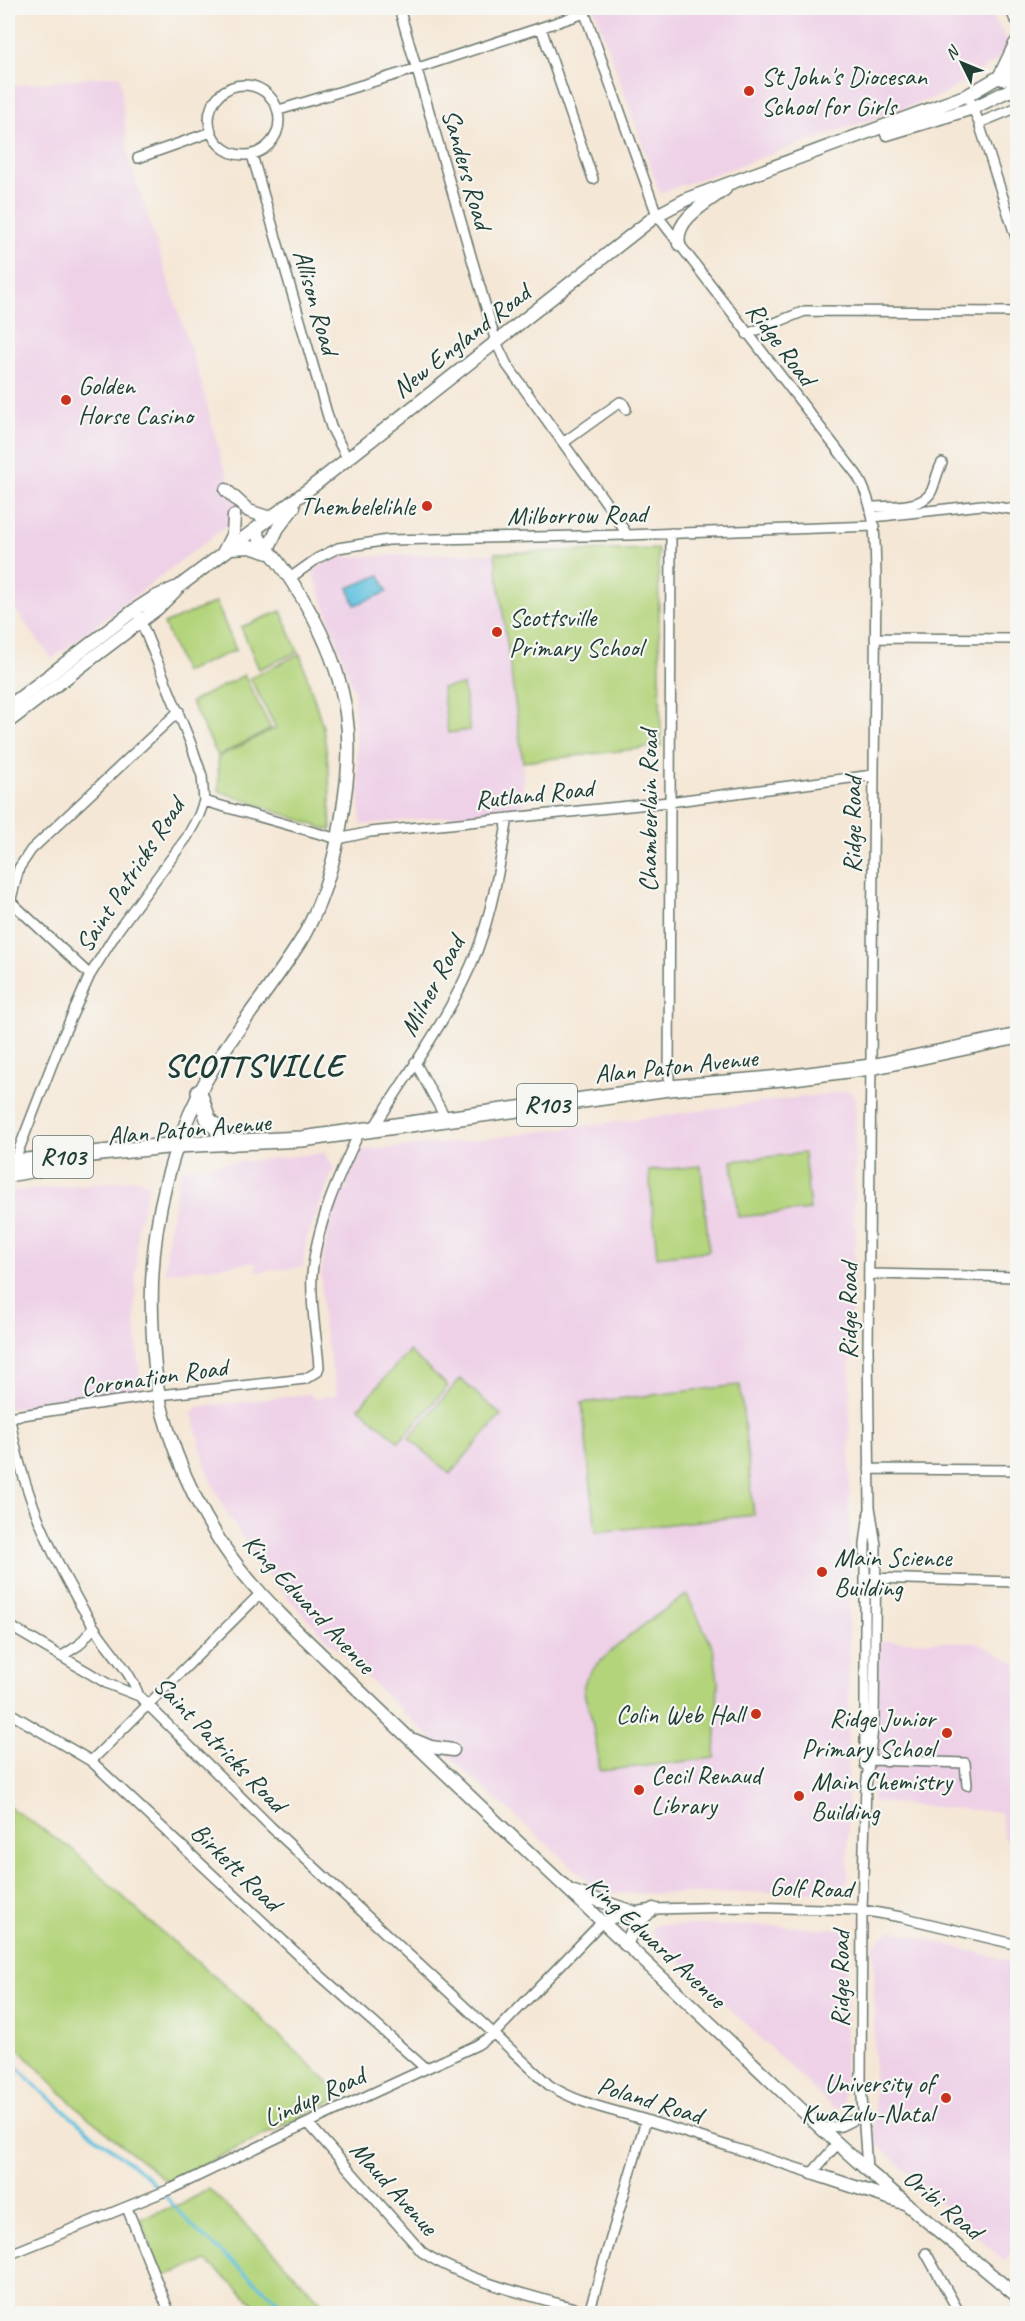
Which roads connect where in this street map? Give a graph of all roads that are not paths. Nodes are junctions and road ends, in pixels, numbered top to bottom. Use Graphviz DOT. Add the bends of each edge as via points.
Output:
graph roads {
  1 [pos="399,8"];
  2 [pos="1016,8"];
  3 [pos="584,10"];
  4 [pos="1017,16"];
  5 [pos="541,27"];
  6 [pos="1017,45"];
  7 [pos="416,69"];
  8 [pos="1014,80"];
  9 [pos="968,95"];
  10 [pos="1017,107"];
  11 [pos="973,108"];
  12 [pos="279,110"];
  13 [pos="979,123"];
  14 [pos="887,126"];
  15 [pos="902,130"];
  16 [pos="211,132"];
  17 [pos="252,155"];
  18 [pos="138,158"];
  19 [pos="785,164"];
  20 [pos="593,179"];
  21 [pos="735,181"];
  22 [pos="657,215"];
  23 [pos="679,244"];
  24 [pos="1017,244"];
  25 [pos="1017,312"];
  26 [pos="747,334"];
  27 [pos="496,342"];
  28 [pos="627,409"];
  29 [pos="563,443"];
  30 [pos="347,458"];
  31 [pos="942,463"];
  32 [pos="313,486"];
  33 [pos="226,490"];
  34 [pos="1010,509"];
  35 [pos="234,516"];
  36 [pos="873,517"];
  37 [pos="270,518"];
  38 [pos="671,533"];
  39 [pos="255,534"];
  40 [pos="627,536"];
  41 [pos="231,548"];
  42 [pos="271,551"];
  43 [pos="220,556"];
  44 [pos="290,578"];
  45 [pos="138,615"];
  46 [pos="875,638"];
  47 [pos="1017,639"];
  48 [pos="8,707"];
  49 [pos="179,711"];
  50 [pos="8,722"];
  51 [pos="873,775"];
  52 [pos="204,801"];
  53 [pos="669,802"];
  54 [pos="508,818"];
  55 [pos="338,838"];
  56 [pos="8,903"];
  57 [pos="90,975"];
  58 [pos="1017,1035"];
  59 [pos="415,1062"];
  60 [pos="871,1067"];
  61 [pos="669,1088"];
  62 [pos="199,1092"];
  63 [pos="446,1119"];
  64 [pos="366,1130"];
  65 [pos="302,1139"];
  66 [pos="231,1143"];
  67 [pos="175,1150"];
  68 [pos="10,1166"];
  69 [pos="869,1274"];
  70 [pos="1017,1277"];
  71 [pos="306,1379"];
  72 [pos="159,1395"];
  73 [pos="9,1418"];
  74 [pos="869,1468"];
  75 [pos="1017,1470"];
  76 [pos="870,1507"];
  77 [pos="875,1578"];
  78 [pos="865,1579"];
  79 [pos="1017,1582"];
  80 [pos="261,1593"];
  81 [pos="8,1625"];
  82 [pos="94,1627"];
  83 [pos="62,1656"];
  84 [pos="139,1696"];
  85 [pos="148,1704"];
  86 [pos="8,1712"];
  87 [pos="405,1735"];
  88 [pos="453,1750"];
  89 [pos="871,1760"];
  90 [pos="91,1761"];
  91 [pos="967,1785"];
  92 [pos="866,1788"];
  93 [pos="567,1889"];
  94 [pos="653,1909"];
  95 [pos="862,1910"];
  96 [pos="633,1912"];
  97 [pos="602,1922"];
  98 [pos="627,1945"];
  99 [pos="1017,1945"];
  100 [pos="494,2034"];
  101 [pos="425,2068"];
  102 [pos="862,2115"];
  103 [pos="646,2120"];
  104 [pos="308,2122"];
  105 [pos="822,2128"];
  106 [pos="838,2143"];
  107 [pos="867,2169"];
  108 [pos="812,2173"];
  109 [pos="908,2204"];
  110 [pos="127,2208"];
  111 [pos="926,2253"];
  112 [pos="8,2255"];
  113 [pos="1017,2297"];
  114 [pos="1017,2307"];
  115 [pos="170,2313"];
  116 [pos="592,2313"];
  117 [pos="960,2313"];
  118 [pos="1012,2313"];
  1 -- 7 [label="street, Sanders Road"];
  2 -- 4 [label="highway"];
  3 -- 5 [label="street"];
  3 -- 22 [label="street, Ridge Road"];
  5 -- 7 [label="street"];
  5 -- 20 [label="street"];
  6 -- 8 [label="highway"];
  7 -- 12 [label="street"];
  7 -- 27 [label="street, Sanders Road"];
  8 -- 9 [label="street, New England Road"];
  8 -- 11 [label="street, New England Road"];
  9 -- 11 [label="street"];
  9 -- 14 [label="street, New England Road"];
  10 -- 13 [label="street"];
  11 -- 13 [label="street"];
  11 -- 15 [label="street, New England Road"];
  12 -- 16 [label="street" via="266,91 245,84 233,86 215,99 208,121"];
  12 -- 17 [label="street" via="275,138"];
  13 -- 24 [label="street"];
  14 -- 15 [label="street" via="891,131"];
  14 -- 19 [label="street, New England Road"];
  15 -- 19 [label="street, New England Road"];
  16 -- 17 [label="street" via="220,146 235,154"];
  16 -- 18 [label="street"];
  17 -- 30 [label="street, Allison Road" via="331,427"];
  19 -- 21 [label="street, New England Road"];
  21 -- 22 [label="street, New England Road"];
  21 -- 23 [label="street" via="681,225"];
  22 -- 23 [label="street, Ridge Road"];
  22 -- 27 [label="street, New England Road"];
  23 -- 26 [label="street, Ridge Road"];
  25 -- 26 [label="street" via="805,311"];
  26 -- 36 [label="street, Ridge Road" via="857,475 867,492"];
  27 -- 29 [label="street, Sanders Road" via="507,365"];
  27 -- 30 [label="street, New England Road"];
  28 -- 29 [label="street" via="620,402"];
  29 -- 40 [label="street, Sanders Road"];
  30 -- 32 [label="street, New England Road"];
  31 -- 36 [label="street" via="932,491 920,502"];
  32 -- 37 [label="street, New England Road"];
  32 -- 42 [label="street" via="282,520"];
  33 -- 37 [label="street" via="249,511"];
  34 -- 36 [label="street" via="982,505"];
  35 -- 43 [label="street" via="233,532"];
  36 -- 38 [label="street, Milborrow Road"];
  36 -- 46 [label="street, Ridge Road"];
  37 -- 39 [label="street, New England Road"];
  38 -- 40 [label="street, Milborrow Road"];
  38 -- 53 [label="street, Chamberlain Road"];
  39 -- 41 [label="street, New England Road"];
  39 -- 42 [label="street, King Edward Avenue"];
  40 -- 44 [label="street, Milborrow Road" via="388,540 338,548"];
  41 -- 42 [label="street"];
  41 -- 43 [label="street, New England Road"];
  42 -- 44 [label="street, King Edward Avenue"];
  43 -- 45 [label="street, New England Road" via="158,608"];
  44 -- 55 [label="street, King Edward Avenue" via="330,656 346,711 348,768"];
  45 -- 48 [label="street, New England Road"];
  45 -- 49 [label="street, Saint Patricks Road"];
  45 -- 50 [label="street, New England Road"];
  46 -- 47 [label="street"];
  46 -- 51 [label="street, Ridge Road"];
  49 -- 52 [label="street, Saint Patricks Road" via="202,777"];
  49 -- 56 [label="street" via="31,850 21,863"];
  51 -- 53 [label="street, Rutland Road"];
  51 -- 60 [label="street, Ridge Road"];
  52 -- 55 [label="street, Rutland Road"];
  52 -- 57 [label="street, Saint Patricks Road" via="187,837"];
  53 -- 54 [label="street, Rutland Road"];
  53 -- 61 [label="street, Chamberlain Road"];
  54 -- 55 [label="street, Rutland Road"];
  54 -- 59 [label="street, Milner Road" via="498,878 477,950 463,983"];
  55 -- 62 [label="street, King Edward Avenue" via="310,924 234,1033"];
  56 -- 57 [label="street"];
  57 -- 68 [label="street, Saint Patricks Road"];
  58 -- 60 [label="main road, Alan Paton Avenue / R103"];
  59 -- 63 [label="street"];
  59 -- 64 [label="street, Milner Road"];
  60 -- 61 [label="main road, Alan Paton Avenue / R103"];
  60 -- 69 [label="street, Ridge Road"];
  61 -- 63 [label="main road, Alan Paton Avenue / R103"];
  62 -- 66 [label="main road" via="208,1119"];
  62 -- 67 [label="street, King Edward Avenue"];
  63 -- 64 [label="main road, Alan Paton Avenue / R103"];
  64 -- 65 [label="main road, Alan Paton Avenue / R103"];
  64 -- 71 [label="street, Milner Road" via="340,1173 314,1253 312,1308 319,1368"];
  65 -- 66 [label="main road, Alan Paton Avenue / R103"];
  65 -- 67 [label="main road, Alan Paton Avenue / R103" via="263,1149"];
  66 -- 67 [label="main road, Alan Paton Avenue / R103"];
  67 -- 68 [label="main road, Alan Paton Avenue / R103"];
  67 -- 72 [label="street, King Edward Avenue" via="153,1247 151,1313"];
  69 -- 70 [label="street"];
  69 -- 74 [label="street, Ridge Road"];
  71 -- 72 [label="street, Coronation Road"];
  72 -- 73 [label="street, Coronation Road"];
  72 -- 80 [label="street, King Edward Avenue" via="171,1437 207,1517 227,1551"];
  73 -- 82 [label="street, Saint Patricks Road" via="21,1472 39,1517"];
  74 -- 75 [label="street"];
  74 -- 76 [label="street, Ridge Road"];
  76 -- 77 [label="street, Ridge Road" via="876,1545"];
  76 -- 78 [label="street, Ridge Road"];
  77 -- 78 [label="street"];
  77 -- 79 [label="street"];
  77 -- 89 [label="street, Ridge Road"];
  78 -- 92 [label="street, Ridge Road"];
  80 -- 85 [label="street"];
  80 -- 87 [label="street, King Edward Avenue"];
  81 -- 83 [label="street"];
  82 -- 83 [label="street" via="79,1645"];
  82 -- 84 [label="street, Saint Patricks Road" via="129,1674"];
  83 -- 84 [label="street" via="108,1684"];
  84 -- 85 [label="street, Saint Patricks Road"];
  85 -- 90 [label="street"];
  85 -- 100 [label="street, Saint Patricks Road" via="271,1827"];
  86 -- 90 [label="street, Birkett Road"];
  87 -- 88 [label="street" via="425,1745"];
  87 -- 93 [label="street, King Edward Avenue"];
  89 -- 91 [label="street" via="965,1763"];
  89 -- 92 [label="street, Ridge Road"];
  90 -- 101 [label="street, Birkett Road"];
  92 -- 95 [label="street, Ridge Road"];
  93 -- 96 [label="street"];
  93 -- 97 [label="street, King Edward Avenue"];
  94 -- 95 [label="street, Golf Road"];
  94 -- 96 [label="street, Golf Road"];
  94 -- 98 [label="street" via="634,1925"];
  95 -- 99 [label="street, Golf Road"];
  95 -- 102 [label="street, Ridge Road"];
  96 -- 97 [label="street, Golf Road"];
  97 -- 98 [label="street, King Edward Avenue"];
  97 -- 100 [label="street, Lindup Road"];
  98 -- 105 [label="street, King Edward Avenue"];
  100 -- 101 [label="street, Lindup Road"];
  100 -- 103 [label="street, Poland Road" via="549,2085 568,2097"];
  101 -- 104 [label="street, Lindup Road"];
  102 -- 105 [label="street" via="835,2128"];
  102 -- 107 [label="street, Ridge Road"];
  103 -- 108 [label="street, Poland Road"];
  103 -- 116 [label="street"];
  104 -- 110 [label="street, Lindup Road"];
  104 -- 116 [label="street, Maud Avenue" via="422,2252 463,2274"];
  105 -- 106 [label="street, King Edward Avenue"];
  106 -- 107 [label="street, King Edward Avenue"];
  106 -- 108 [label="street"];
  107 -- 109 [label="street, Oribi Road"];
  108 -- 109 [label="street"];
  109 -- 113 [label="street, Oribi Road"];
  110 -- 112 [label="street, Lindup Road"];
  110 -- 115 [label="street"];
  111 -- 117 [label="street"];
  114 -- 118 [label="street"];
}
